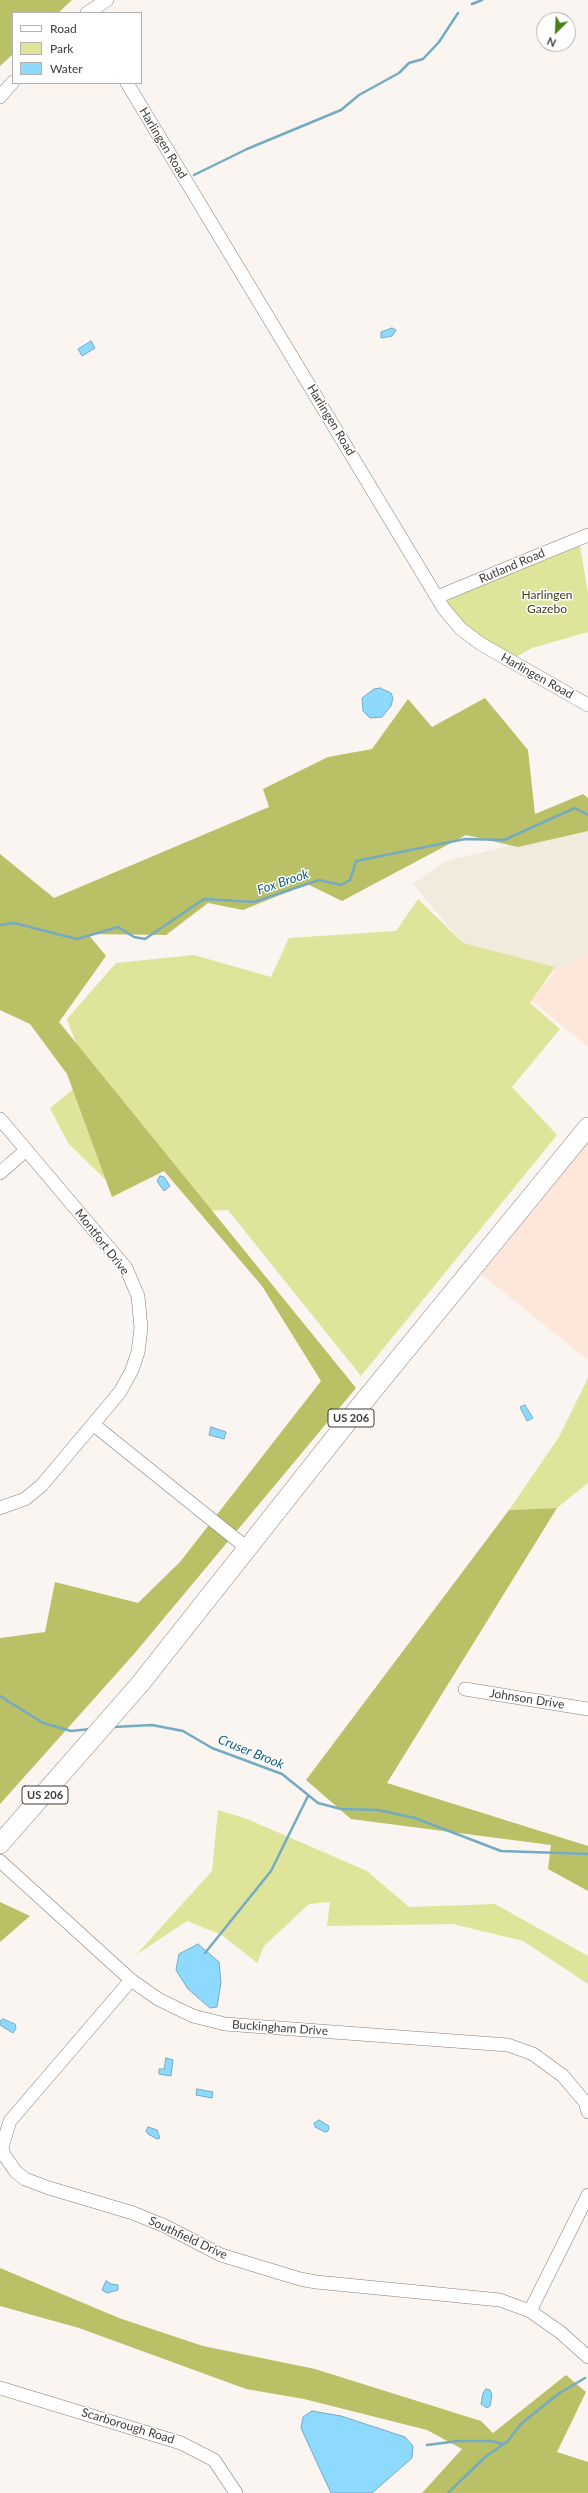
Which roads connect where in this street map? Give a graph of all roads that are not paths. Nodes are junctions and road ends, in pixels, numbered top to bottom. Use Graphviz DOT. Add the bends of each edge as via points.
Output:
graph roads {
  1 [pos="107,0"];
  2 [pos="89,12"];
  3 [pos="12,83"];
  4 [pos="128,84"];
  5 [pos="0,97"];
  6 [pos="588,539"];
  7 [pos="437,597"];
  8 [pos="588,705"];
  9 [pos="0,1119"];
  10 [pos="588,1127"];
  11 [pos="26,1150"];
  12 [pos="0,1173"];
  13 [pos="94,1425"];
  14 [pos="0,1508"];
  15 [pos="247,1548"];
  16 [pos="465,1689"];
  17 [pos="588,1710"];
  18 [pos="0,1844"];
  19 [pos="0,1861"];
  20 [pos="131,1980"];
  21 [pos="588,2112"];
  22 [pos="588,2195"];
  23 [pos="530,2312"];
  24 [pos="588,2357"];
  25 [pos="0,2388"];
  26 [pos="236,2493"];
  1 -- 2 [label="street"];
  3 -- 5 [label="street"];
  4 -- 7 [label="street, Harlingen Road"];
  6 -- 7 [label="street, Rutland Road"];
  7 -- 8 [label="street, Harlingen Road" via="454,621 469,636"];
  9 -- 11 [label="street, Montfort Drive"];
  10 -- 15 [label="highway, US 206"];
  11 -- 12 [label="street"];
  11 -- 13 [label="street, Montfort Drive" via="126,1268 138,1296 141,1328 138,1352 132,1370 120,1392"];
  13 -- 14 [label="street, Montfort Drive" via="42,1485 25,1499"];
  13 -- 15 [label="street"];
  15 -- 18 [label="highway, US 206" via="117,1711"];
  16 -- 17 [label="street, Johnson Drive"];
  19 -- 20 [label="street, Buckingham Drive"];
  20 -- 21 [label="street, Buckingham Drive" via="174,2008 224,2024 508,2045 532,2054 563,2076 585,2102"];
  20 -- 23 [label="street, Southfield Drive" via="10,2121 2,2147 4,2155 16,2172 49,2188 133,2212 221,2255 300,2279 500,2300"];
  22 -- 23 [label="street"];
  23 -- 24 [label="street, Southfield Drive" via="560,2332"];
  25 -- 26 [label="street, Scarborough Road" via="181,2443 214,2460 236,2489"];
}
